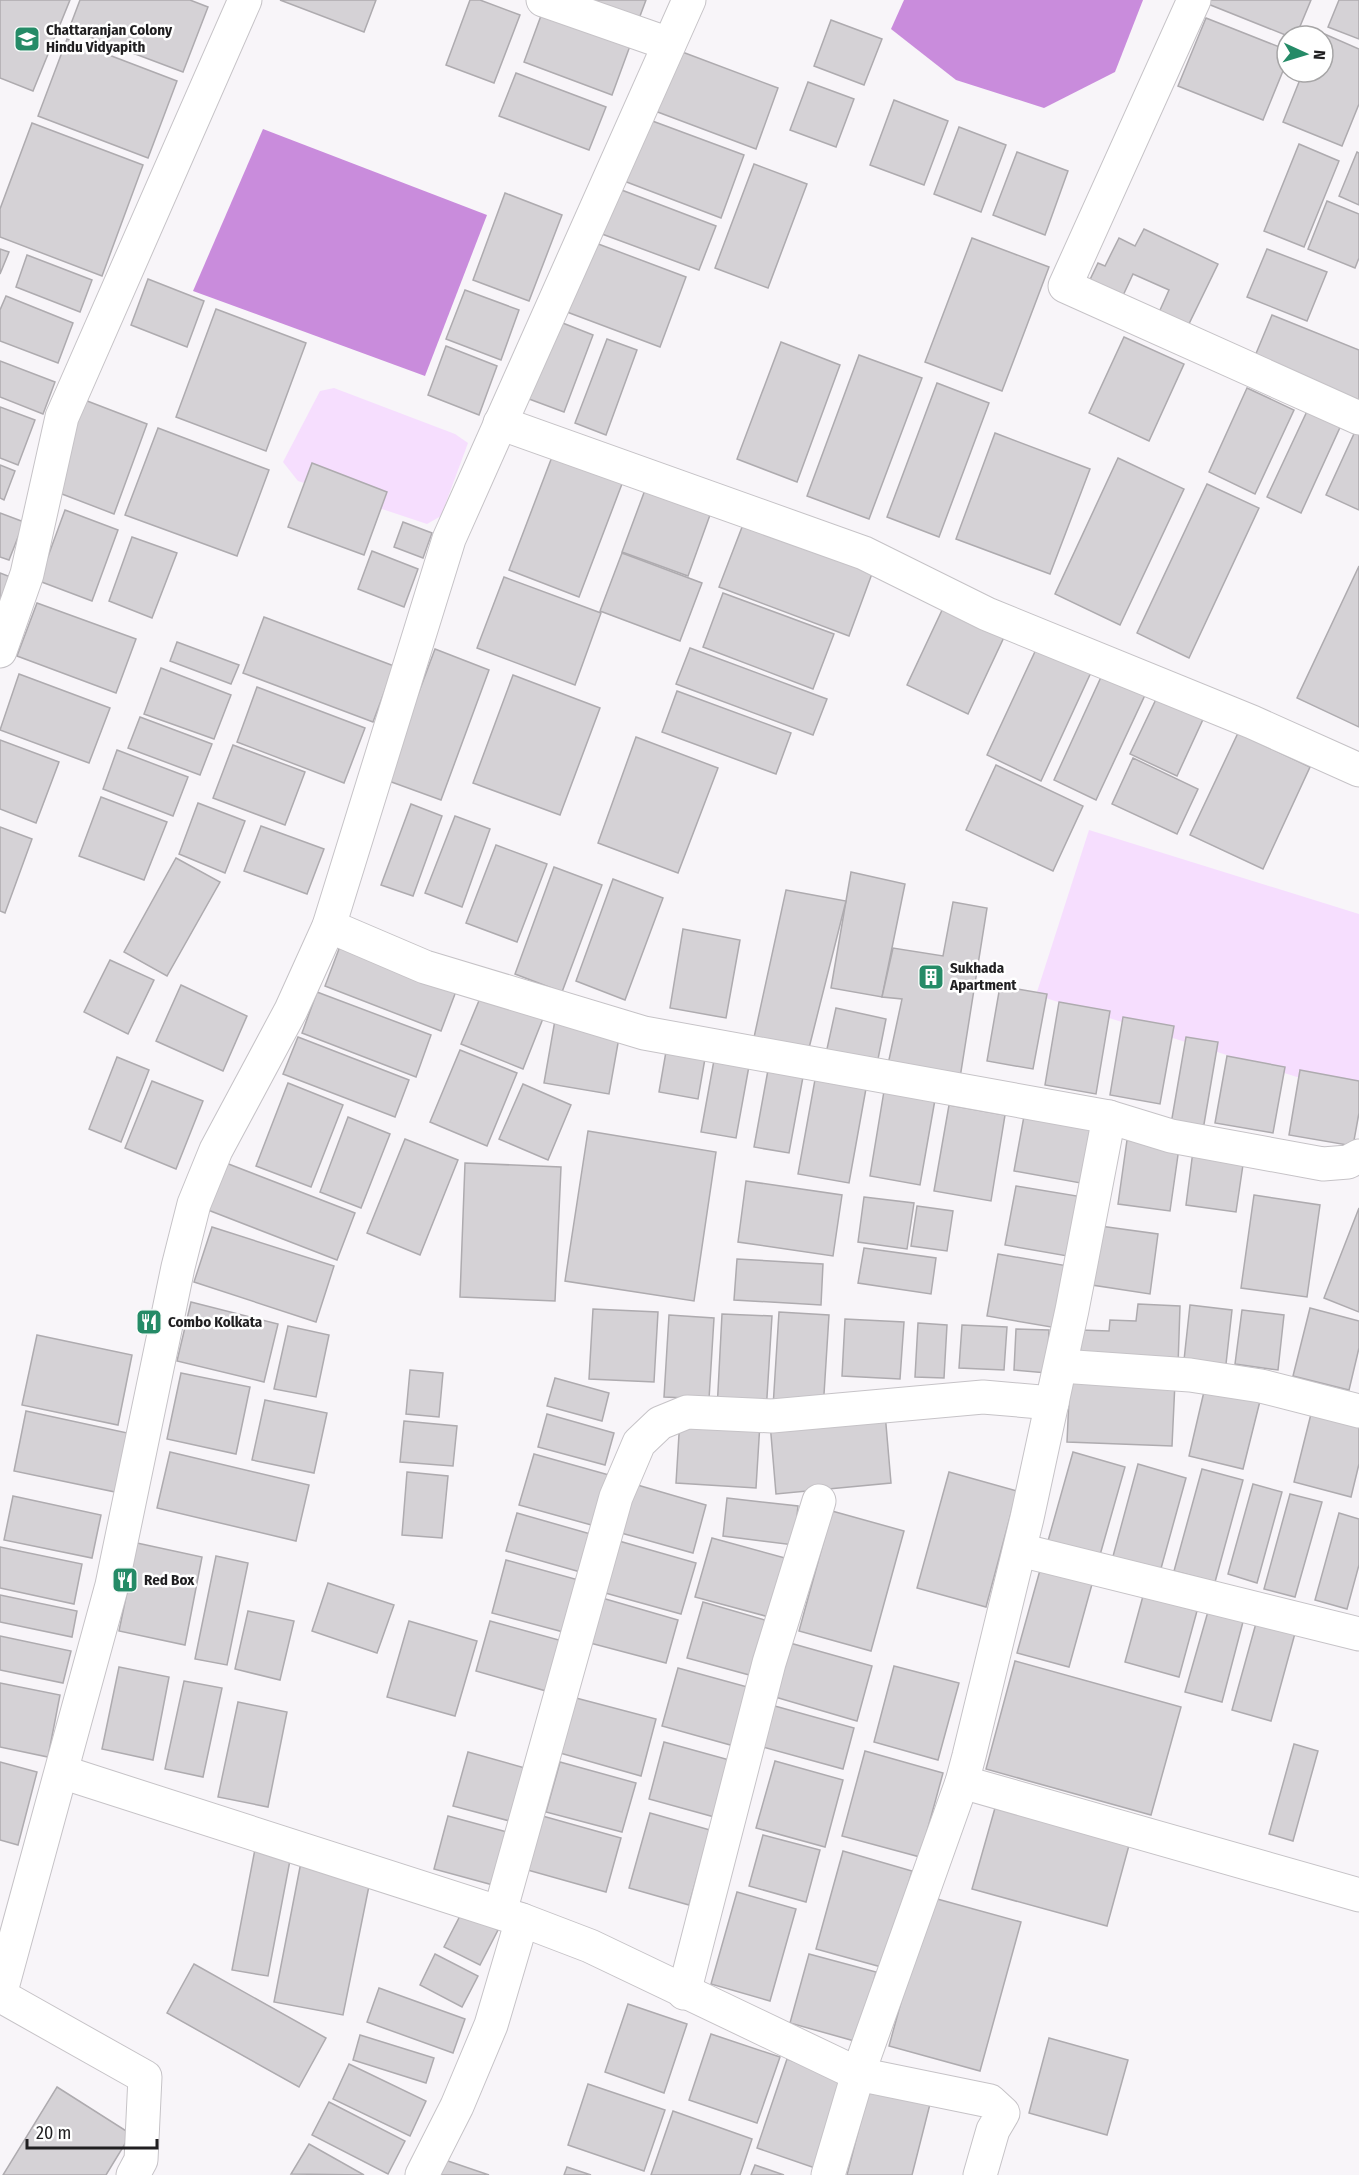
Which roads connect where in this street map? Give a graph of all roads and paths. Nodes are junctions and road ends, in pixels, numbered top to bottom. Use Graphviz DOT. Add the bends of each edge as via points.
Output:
graph roads {
  1 [pos="245,0"];
  2 [pos="543,0"];
  3 [pos="689,0"];
  4 [pos="1194,0"];
  5 [pos="669,44"];
  6 [pos="1359,418"];
  7 [pos="500,423"];
  8 [pos="0,651"];
  9 [pos="1359,770"];
  10 [pos="329,926"];
  11 [pos="1109,1117"];
  12 [pos="1359,1156"];
  13 [pos="1060,1366"];
  14 [pos="1052,1403"];
  15 [pos="1359,1411"];
  16 [pos="819,1501"];
  17 [pos="1020,1550"];
  18 [pos="1359,1634"];
  19 [pos="62,1772"];
  20 [pos="962,1782"];
  21 [pos="1359,1895"];
  22 [pos="511,1916"];
  23 [pos="684,1993"];
  24 [pos="0,1995"];
  25 [pos="858,2074"];
  26 [pos="133,2175"];
  27 [pos="422,2175"];
  28 [pos="828,2175"];
  29 [pos="980,2175"];
  1 -- 8 [label="street" via="62,417 27,574"];
  2 -- 5 [label="street"];
  3 -- 5 [label="street"];
  4 -- 6 [label="street" via="1065,286"];
  5 -- 7 [label="street"];
  7 -- 9 [label="street" via="864,553 987,614"];
  7 -- 10 [label="street" via="449,539"];
  10 -- 11 [label="street" via="425,967 644,1033"];
  10 -- 19 [label="street" via="291,1010 216,1150 194,1204 112,1586"];
  11 -- 12 [label="street" via="1171,1136 1323,1164 1348,1162"];
  11 -- 13 [label="street"];
  13 -- 14 [label="street"];
  13 -- 15 [label="street" via="1190,1375 1261,1386"];
  14 -- 17 [label="street"];
  14 -- 22 [label="street" via="983,1397 772,1416 687,1412 660,1423 639,1443 616,1497"];
  16 -- 23 [label="street" via="766,1674"];
  17 -- 18 [label="street"];
  17 -- 20 [label="street"];
  19 -- 22 [label="street"];
  19 -- 24 [label="street"];
  20 -- 21 [label="street"];
  20 -- 25 [label="street"];
  22 -- 23 [label="street" via="590,1946"];
  22 -- 27 [label="street" via="491,2025"];
  23 -- 25 [label="street"];
  24 -- 26 [label="street" via="145,2077 141,2160"];
  25 -- 28 [label="street"];
  25 -- 29 [label="street" via="990,2101 1002,2113"];
}
